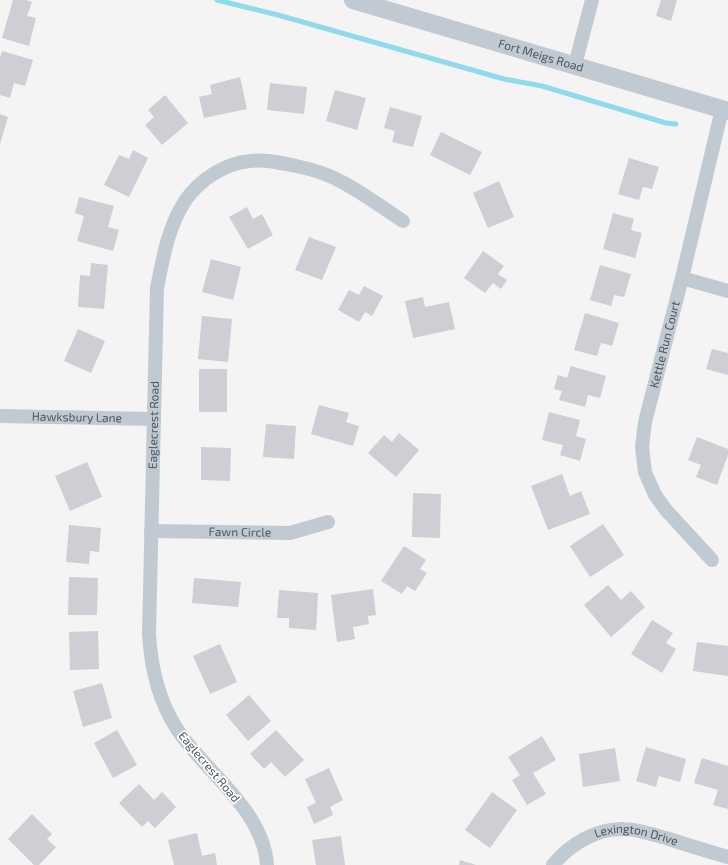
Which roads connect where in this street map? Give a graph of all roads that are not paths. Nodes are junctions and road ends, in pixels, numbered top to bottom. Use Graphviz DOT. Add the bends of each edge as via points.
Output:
graph roads {
  1 [pos="353,0"];
  2 [pos="592,0"];
  3 [pos="575,65"];
  4 [pos="725,110"];
  5 [pos="403,221"];
  6 [pos="682,278"];
  7 [pos="728,291"];
  8 [pos="0,416"];
  9 [pos="154,420"];
  10 [pos="328,522"];
  11 [pos="151,531"];
  12 [pos="712,560"];
  13 [pos="728,857"];
  14 [pos="267,865"];
  15 [pos="553,865"];
  1 -- 3 [label="street, Fort Meigs Road"];
  2 -- 3 [label="street"];
  3 -- 4 [label="street, Fort Meigs Road"];
  4 -- 6 [label="street, Kettle Run Court"];
  5 -- 9 [label="street, Eaglecrest Road" via="342,182 303,167 249,161 227,167 203,181 193,190 178,212 165,250 157,288"];
  6 -- 7 [label="street"];
  6 -- 12 [label="street, Kettle Run Court" via="645,422 643,460 656,495 666,510"];
  8 -- 9 [label="street, Hawksbury Lane"];
  9 -- 11 [label="street, Eaglecrest Road"];
  10 -- 11 [label="street, Fawn Circle" via="290,532"];
  11 -- 14 [label="street, Eaglecrest Road" via="149,634 156,684 177,730 249,815 260,837"];
  13 -- 15 [label="street, Lexington Drive" via="626,828 613,829 588,837 567,850"];
}
